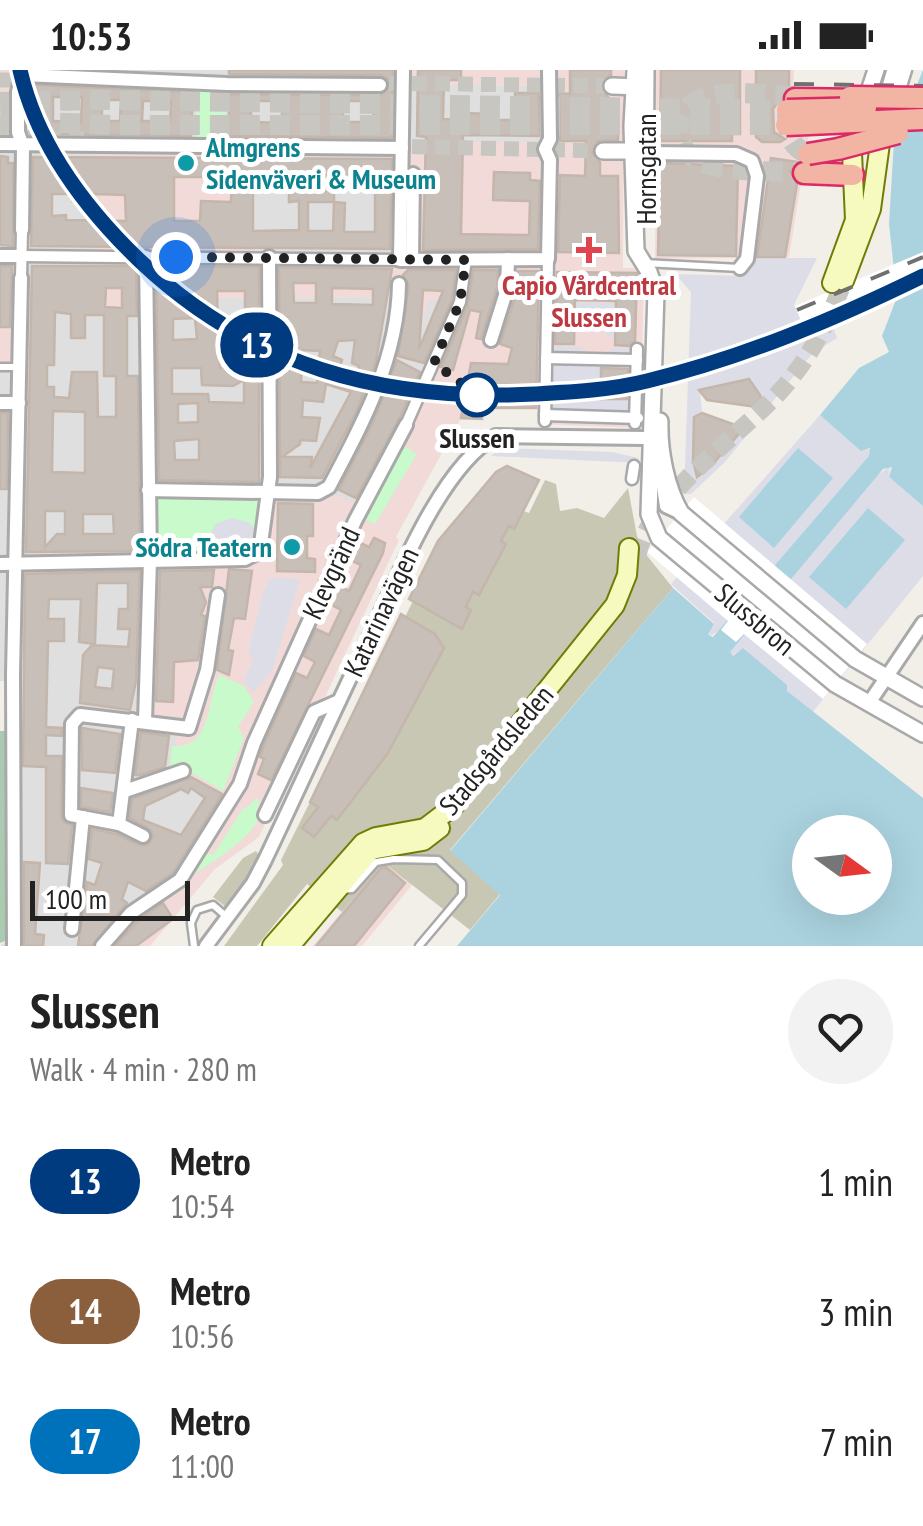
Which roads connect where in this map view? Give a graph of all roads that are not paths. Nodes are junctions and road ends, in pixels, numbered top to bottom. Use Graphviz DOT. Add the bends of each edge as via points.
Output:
graph roads {
  1 [pos="549,70"];
  2 [pos="876,70"];
  3 [pos="906,70"];
  4 [pos="23,72"];
  5 [pos="899,76"];
  6 [pos="640,78"];
  7 [pos="395,81"];
  8 [pos="612,86"];
  9 [pos="923,98"];
  10 [pos="876,100"];
  11 [pos="923,106"];
  12 [pos="791,107"];
  13 [pos="923,122"];
  14 [pos="0,144"];
  15 [pos="23,147"];
  16 [pos="402,148"];
  17 [pos="603,151"];
  18 [pos="639,152"];
  19 [pos="875,169"];
  20 [pos="853,174"];
  21 [pos="417,175"];
  22 [pos="22,230"];
  23 [pos="0,256"];
  24 [pos="22,256"];
  25 [pos="146,257"];
  26 [pos="269,257"];
  27 [pos="406,260"];
  28 [pos="466,260"];
  29 [pos="508,260"];
  30 [pos="548,260"];
  31 [pos="649,265"];
  32 [pos="740,268"];
  33 [pos="21,278"];
  34 [pos="399,284"];
  35 [pos="491,340"];
  36 [pos="546,352"];
  37 [pos="0,367"];
  38 [pos="20,367"];
  39 [pos="0,403"];
  40 [pos="19,403"];
  41 [pos="406,425"];
  42 [pos="655,436"];
  43 [pos="148,490"];
  44 [pos="266,492"];
  45 [pos="150,560"];
  46 [pos="0,564"];
  47 [pos="16,564"];
  48 [pos="218,595"];
  49 [pos="923,611"];
  50 [pos="923,623"];
  51 [pos="880,672"];
  52 [pos="7,675"];
  53 [pos="923,698"];
  54 [pos="861,700"];
  55 [pos="339,701"];
  56 [pos="139,720"];
  57 [pos="923,734"];
  58 [pos="183,771"];
  59 [pos="124,791"];
  60 [pos="264,815"];
  61 [pos="77,816"];
  62 [pos="119,824"];
  63 [pos="396,833"];
  64 [pos="143,836"];
  65 [pos="416,843"];
  66 [pos="372,850"];
  67 [pos="337,890"];
  68 [pos="228,918"];
  69 [pos="72,929"];
  70 [pos="14,946"];
  71 [pos="102,946"];
  72 [pos="194,946"];
  73 [pos="206,946"];
  74 [pos="272,946"];
  75 [pos="290,946"];
  76 [pos="419,946"];
  1 -- 30 [label="street"];
  2 -- 10 [label="street"];
  3 -- 5 [label="street"];
  4 -- 7 [label="street" via="227,84"];
  4 -- 15 [label="street"];
  5 -- 10 [label="street"];
  6 -- 8 [label="street"];
  6 -- 18 [label="street, Hornsgatan"];
  6 -- 18 [label="street, Hornsgatan" via="646,133"];
  7 -- 16 [label="street"];
  9 -- 12 [label="highway, bridge"];
  10 -- 12 [label="highway"];
  10 -- 19 [label="main road"];
  10 -- 20 [label="main road" via="852,153"];
  11 -- 12 [label="highway, bridge"];
  12 -- 13 [label="highway, bridge"];
  13 -- 20 [label="highway, bridge" via="806,164"];
  14 -- 15 [label="street"];
  15 -- 16 [label="street"];
  15 -- 22 [label="street"];
  16 -- 27 [label="street"];
  17 -- 18 [label="street"];
  18 -- 31 [label="street, Hornsgatan"];
  18 -- 32 [label="street" via="736,154 752,161 757,176 748,259"];
  19 -- 20 [label="main road"];
  19 -- 20 [label="main road" via="871,209 838,282 855,220"];
  21 -- 27 [label="street"];
  22 -- 24 [label="street"];
  23 -- 24 [label="street"];
  24 -- 25 [label="street"];
  24 -- 33 [label="street"];
  25 -- 26 [label="street"];
  25 -- 43 [label="street"];
  26 -- 27 [label="street"];
  26 -- 44 [label="street"];
  27 -- 28 [label="street"];
  28 -- 29 [label="street"];
  28 -- 41 [label="street, Klevgränd" via="460,302"];
  29 -- 30 [label="street"];
  29 -- 35 [label="street" via="507,289"];
  30 -- 36 [label="street"];
  31 -- 32 [label="lane"];
  31 -- 42 [label="street, Hornsgatan" via="664,302"];
  33 -- 38 [label="street"];
  34 -- 44 [label="street" via="384,370 329,487 318,493"];
  36 -- 36 [label="street" via="637,354 636,420 545,418"];
  37 -- 38 [label="lane"];
  38 -- 40 [label="street"];
  39 -- 40 [label="street"];
  40 -- 47 [label="street"];
  41 -- 71 [label="street, Klevgränd" via="355,521 240,784 180,880 132,913"];
  42 -- 51 [label="street, Slussbron" via="681,513"];
  42 -- 54 [label="street, Slussbron" via="649,514 659,538"];
  42 -- 55 [label="street, Katarinavägen" via="506,435 484,443 420,528"];
  43 -- 44 [label="street"];
  43 -- 45 [label="street"];
  44 -- 45 [label="street" via="263,544 256,556"];
  45 -- 47 [label="street"];
  45 -- 56 [label="street"];
  46 -- 47 [label="street"];
  47 -- 52 [label="street"];
  48 -- 56 [label="street" via="192,724"];
  49 -- 51 [label="street"];
  50 -- 51 [label="street"];
  51 -- 53 [label="street, Slussbron"];
  51 -- 54 [label="street"];
  52 -- 70 [label="street"];
  54 -- 57 [label="street, Slussbron"];
  55 -- 60 [label="street" via="314,712"];
  55 -- 68 [label="street, Katarinavägen" via="265,860"];
  56 -- 59 [label="street"];
  56 -- 61 [label="street" via="74,717"];
  58 -- 59 [label="street"];
  59 -- 62 [label="street"];
  61 -- 62 [label="street"];
  61 -- 69 [label="street"];
  62 -- 64 [label="street"];
  63 -- 65 [label="lane"];
  63 -- 65 [label="main road, Stadsgårdsleden" via="425,828 467,793 615,605 633,553 631,593 620,609 465,804"];
  63 -- 66 [label="lane"];
  63 -- 74 [label="main road, Stadsgårdsleden" via="363,843"];
  65 -- 66 [label="main road, Stadsgårdsleden"];
  66 -- 67 [label="main road"];
  67 -- 75 [label="main road"];
  67 -- 76 [label="lane" via="352,889 376,862 438,860 462,882 462,895"];
  68 -- 72 [label="lane" via="213,905 197,910"];
  68 -- 73 [label="street, Katarinavägen"];
}
